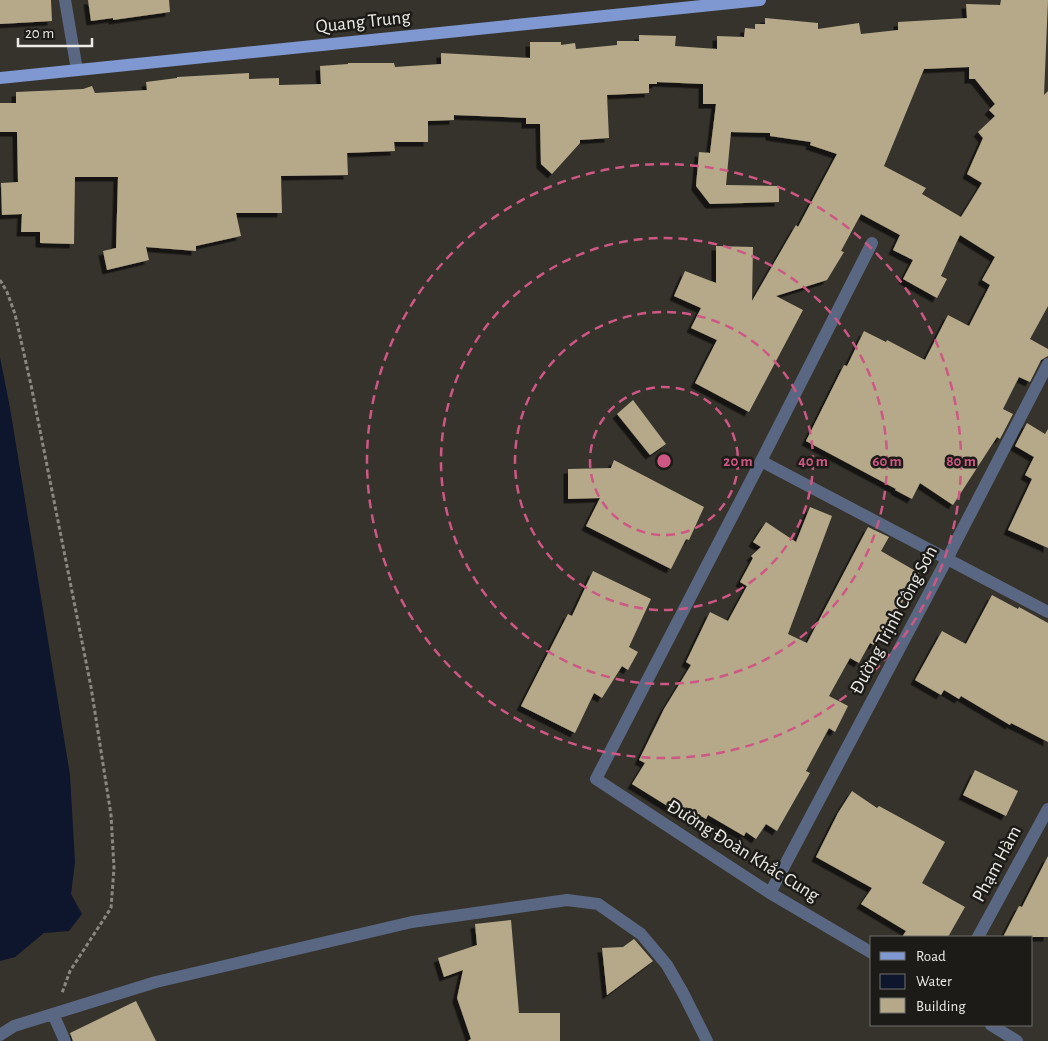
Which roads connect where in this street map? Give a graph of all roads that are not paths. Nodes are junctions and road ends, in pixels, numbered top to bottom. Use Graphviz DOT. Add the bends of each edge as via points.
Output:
graph roads {
  1 [pos="65,0"];
  2 [pos="760,0"];
  3 [pos="77,70"];
  4 [pos="0,78"];
  5 [pos="872,243"];
  6 [pos="1048,364"];
  7 [pos="761,461"];
  8 [pos="948,559"];
  9 [pos="1048,612"];
  10 [pos="1048,809"];
  11 [pos="770,893"];
  12 [pos="979,936"];
  13 [pos="870,952"];
  14 [pos="53,1014"];
  15 [pos="993,1026"];
  16 [pos="0,1035"];
  17 [pos="65,1041"];
  18 [pos="707,1041"];
  19 [pos="1017,1041"];
  1 -- 3 [label="street"];
  2 -- 3 [label="main road, Quang Trung"];
  3 -- 4 [label="main road, Quang Trung"];
  5 -- 7 [label="street"];
  6 -- 8 [label="street, Đường Trịnh Công Sơn"];
  7 -- 8 [label="street"];
  7 -- 11 [label="street, Đường Đoàn Khắc Cung" via="596,779"];
  8 -- 9 [label="street"];
  8 -- 11 [label="street, Đường Trịnh Công Sơn"];
  10 -- 12 [label="street, Phạm Hàm"];
  11 -- 13 [label="street, Đường Đoàn Khắc Cung"];
  14 -- 16 [label="street" via="14,1026"];
  14 -- 17 [label="street"];
  14 -- 18 [label="street" via="156,982 412,922 567,900 598,904 640,934 667,965"];
  15 -- 19 [label="street"];
}
